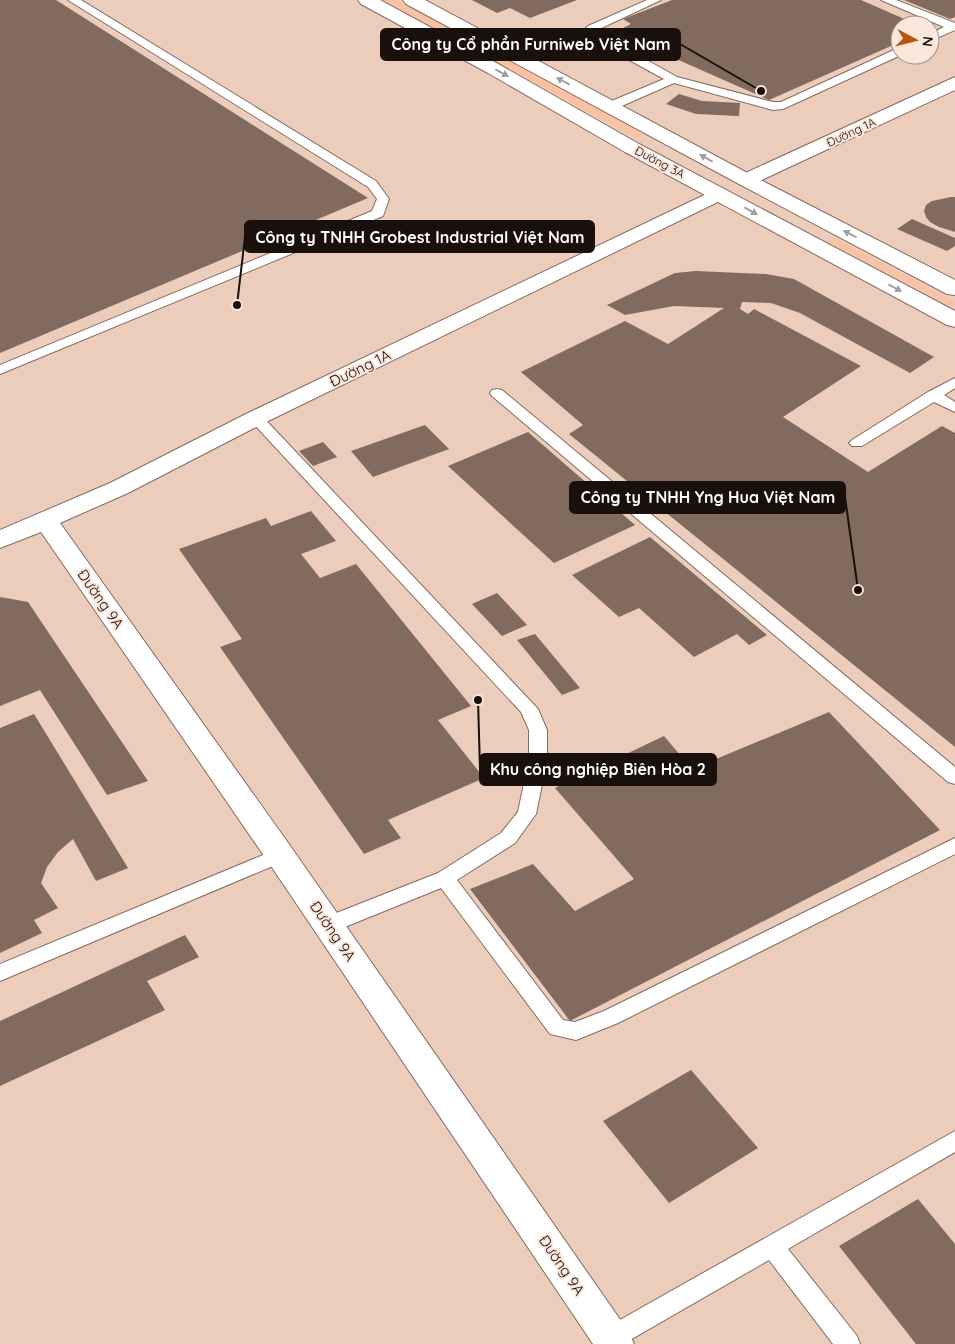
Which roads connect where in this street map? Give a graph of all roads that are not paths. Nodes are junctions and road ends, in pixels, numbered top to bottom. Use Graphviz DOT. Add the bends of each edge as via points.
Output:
graph roads {
  1 [pos="73,0"];
  2 [pos="367,0"];
  3 [pos="412,0"];
  4 [pos="656,0"];
  5 [pos="886,0"];
  6 [pos="954,27"];
  7 [pos="940,33"];
  8 [pos="890,56"];
  9 [pos="673,79"];
  10 [pos="955,83"];
  11 [pos="611,106"];
  12 [pos="746,180"];
  13 [pos="719,194"];
  14 [pos="952,284"];
  15 [pos="955,320"];
  16 [pos="0,370"];
  17 [pos="955,382"];
  18 [pos="497,393"];
  19 [pos="933,395"];
  20 [pos="955,408"];
  21 [pos="256,418"];
  22 [pos="857,443"];
  23 [pos="46,521"];
  24 [pos="0,540"];
  25 [pos="955,777"];
  26 [pos="955,846"];
  27 [pos="280,855"];
  28 [pos="445,878"];
  29 [pos="328,925"];
  30 [pos="0,973"];
  31 [pos="955,1141"];
  32 [pos="772,1246"];
  33 [pos="613,1341"];
  34 [pos="848,1344"];
  1 -- 16 [label="lane" via="372,184 383,199 378,213"];
  2 -- 13 [label="street, Đường 3A, one-way"];
  11 -- 3 [label="street, Đường 3A, one-way"];
  4 -- 9 [label="lane" via="590,31 593,36"];
  5 -- 6 [label="lane"];
  6 -- 7 [label="lane"];
  8 -- 9 [label="lane" via="783,105 773,106"];
  9 -- 11 [label="lane"];
  10 -- 12 [label="street, Đường 1A"];
  12 -- 11 [label="street, Đường 3A, one-way"];
  12 -- 13 [label="street, Đường 1A"];
  14 -- 12 [label="street, Đường 3A, one-way"];
  13 -- 15 [label="street, Đường 3A, one-way"];
  13 -- 21 [label="street, Đường 1A"];
  17 -- 19 [label="lane"];
  18 -- 25 [label="lane"];
  19 -- 20 [label="lane"];
  19 -- 22 [label="lane"];
  21 -- 23 [label="street, Đường 1A" via="119,488"];
  21 -- 28 [label="lane" via="529,709 538,730 538,758 528,814 508,838"];
  23 -- 24 [label="street, Đường 1A"];
  23 -- 27 [label="street, Đường 9A"];
  26 -- 28 [label="lane" via="611,1017 576,1031 557,1028"];
  27 -- 29 [label="street, Đường 9A"];
  27 -- 30 [label="lane"];
  28 -- 29 [label="lane"];
  29 -- 33 [label="street, Đường 9A"];
  31 -- 32 [label="lane"];
  32 -- 33 [label="lane"];
  32 -- 34 [label="lane"];
}
